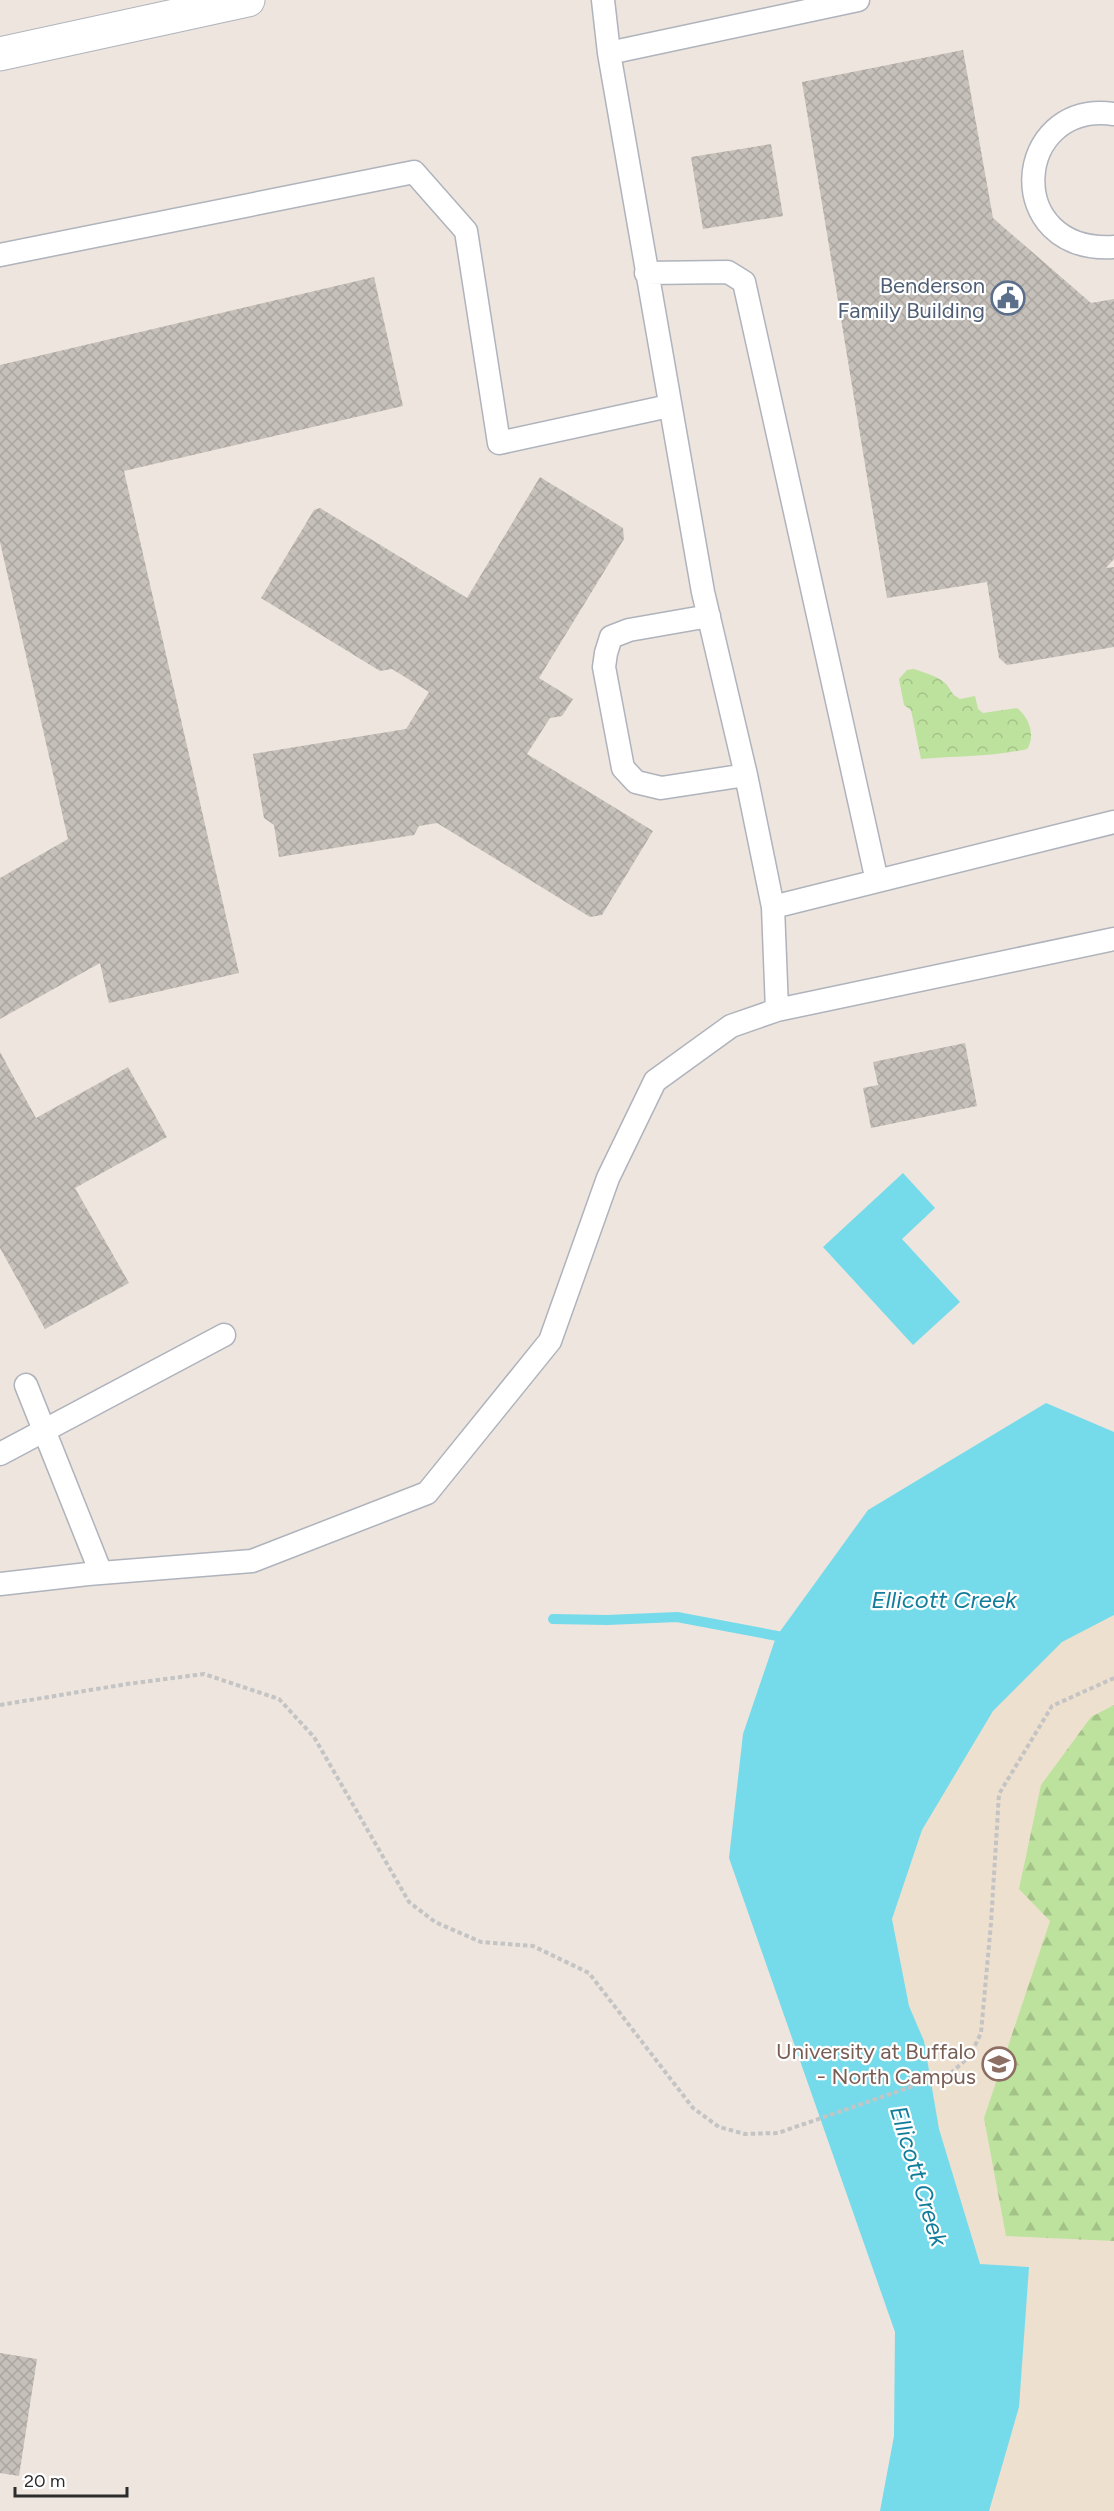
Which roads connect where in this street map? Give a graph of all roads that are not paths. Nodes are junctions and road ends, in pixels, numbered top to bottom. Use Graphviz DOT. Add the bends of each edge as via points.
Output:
graph roads {
  1 [pos="248,0"];
  2 [pos="603,0"];
  3 [pos="858,0"];
  4 [pos="609,53"];
  5 [pos="0,54"];
  6 [pos="1114,114"];
  7 [pos="1114,247"];
  8 [pos="0,255"];
  9 [pos="646,273"];
  10 [pos="669,406"];
  11 [pos="709,615"];
  12 [pos="746,775"];
  13 [pos="1114,822"];
  14 [pos="877,881"];
  15 [pos="773,907"];
  16 [pos="1114,939"];
  17 [pos="777,1010"];
  18 [pos="224,1335"];
  19 [pos="26,1384"];
  20 [pos="45,1432"];
  21 [pos="0,1454"];
  22 [pos="101,1573"];
  23 [pos="0,1584"];
  1 -- 5 [label="street"];
  2 -- 4 [label="lane"];
  3 -- 4 [label="lane"];
  4 -- 9 [label="lane"];
  6 -- 7 [label="lane" via="1077,116 1057,128 1042,145 1034,166 1033,189 1040,211 1053,229 1071,242 1093,248"];
  8 -- 10 [label="lane" via="414,172 466,231 499,443"];
  9 -- 10 [label="lane"];
  9 -- 14 [label="lane" via="728,272 744,282"];
  10 -- 11 [label="lane"];
  11 -- 12 [label="lane"];
  11 -- 12 [label="lane" via="611,637 604,668 623,768 636,782 661,788"];
  12 -- 15 [label="lane"];
  13 -- 14 [label="lane"];
  14 -- 15 [label="lane"];
  15 -- 17 [label="lane"];
  16 -- 17 [label="lane"];
  17 -- 22 [label="lane" via="731,1026 655,1081 608,1178 550,1341 427,1493 252,1561"];
  18 -- 20 [label="lane"];
  19 -- 20 [label="lane"];
  20 -- 21 [label="lane"];
  20 -- 22 [label="lane"];
  22 -- 23 [label="lane"];
}
